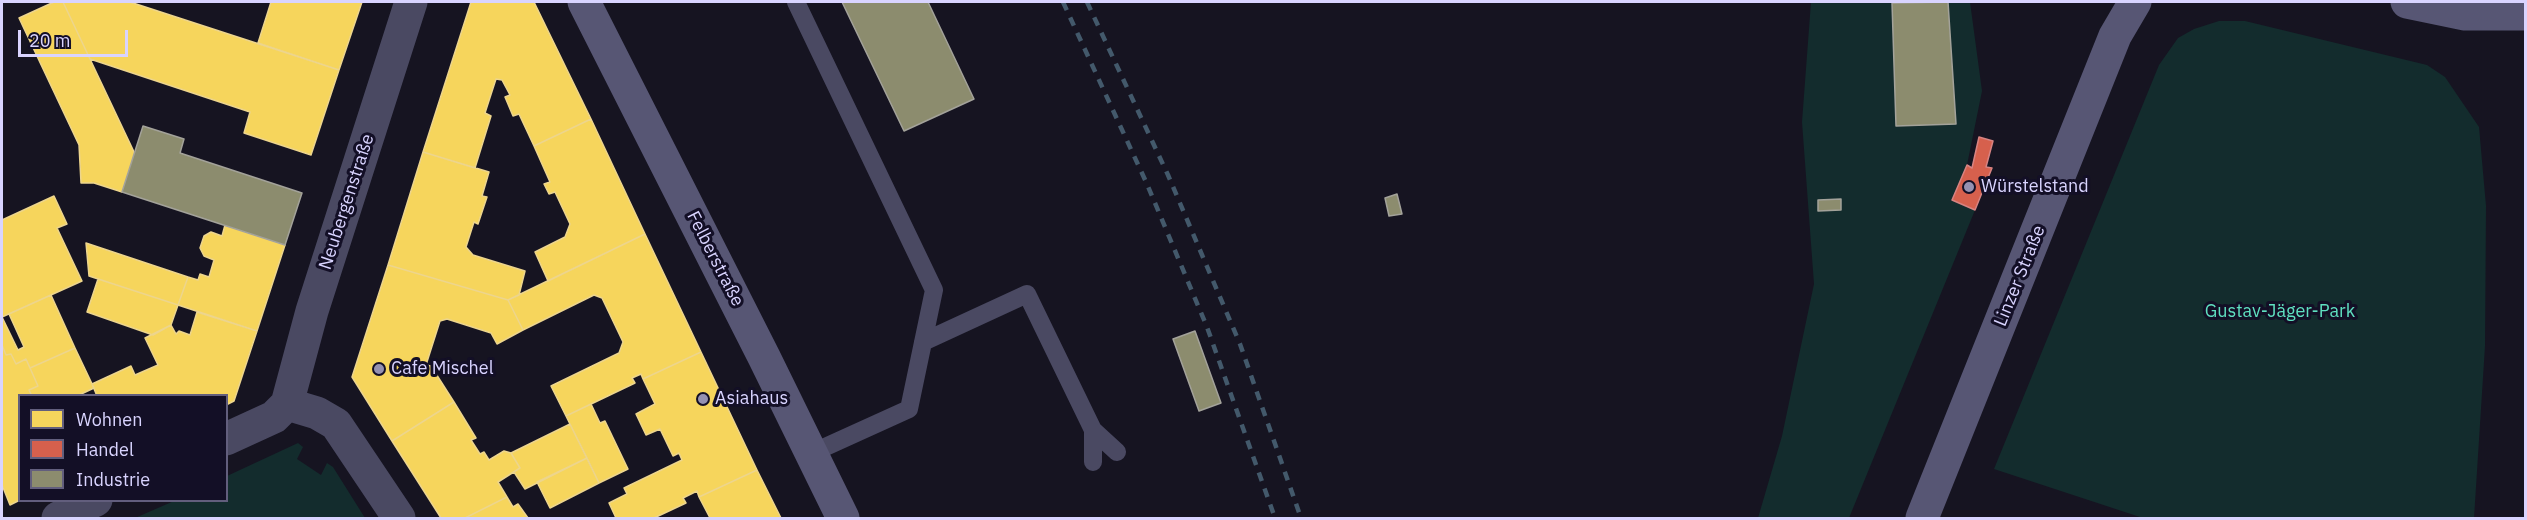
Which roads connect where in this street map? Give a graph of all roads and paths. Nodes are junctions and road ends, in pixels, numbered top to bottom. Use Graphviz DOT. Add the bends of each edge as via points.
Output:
graph roads {
  1 [pos="411,2"];
  2 [pos="584,2"];
  3 [pos="796,2"];
  4 [pos="2135,2"];
  5 [pos="2407,2"];
  6 [pos="2524,17"];
  7 [pos="923,342"];
  8 [pos="287,404"];
  9 [pos="1093,430"];
  10 [pos="228,439"];
  11 [pos="1117,452"];
  12 [pos="812,453"];
  13 [pos="1093,462"];
  14 [pos="94,502"];
  15 [pos="58,519"];
  16 [pos="399,519"];
  17 [pos="843,519"];
  18 [pos="1922,519"];
  1 -- 8 [label="street, Neubergenstraße" via="312,311"];
  2 -- 12 [label="main road, Felberstraße"];
  3 -- 7 [label="lane" via="934,290"];
  4 -- 18 [label="main road, Linzer Straße" via="2115,36"];
  5 -- 6 [label="main road" via="2465,15"];
  7 -- 9 [label="lane" via="1027,294"];
  7 -- 12 [label="lane" via="909,409"];
  8 -- 10 [label="street" via="274,417"];
  8 -- 16 [label="street" via="317,413 336,424"];
  9 -- 11 [label="lane"];
  9 -- 13 [label="lane"];
  12 -- 17 [label="main road, Felberstraße"];
  14 -- 15 [label="street"];
}
